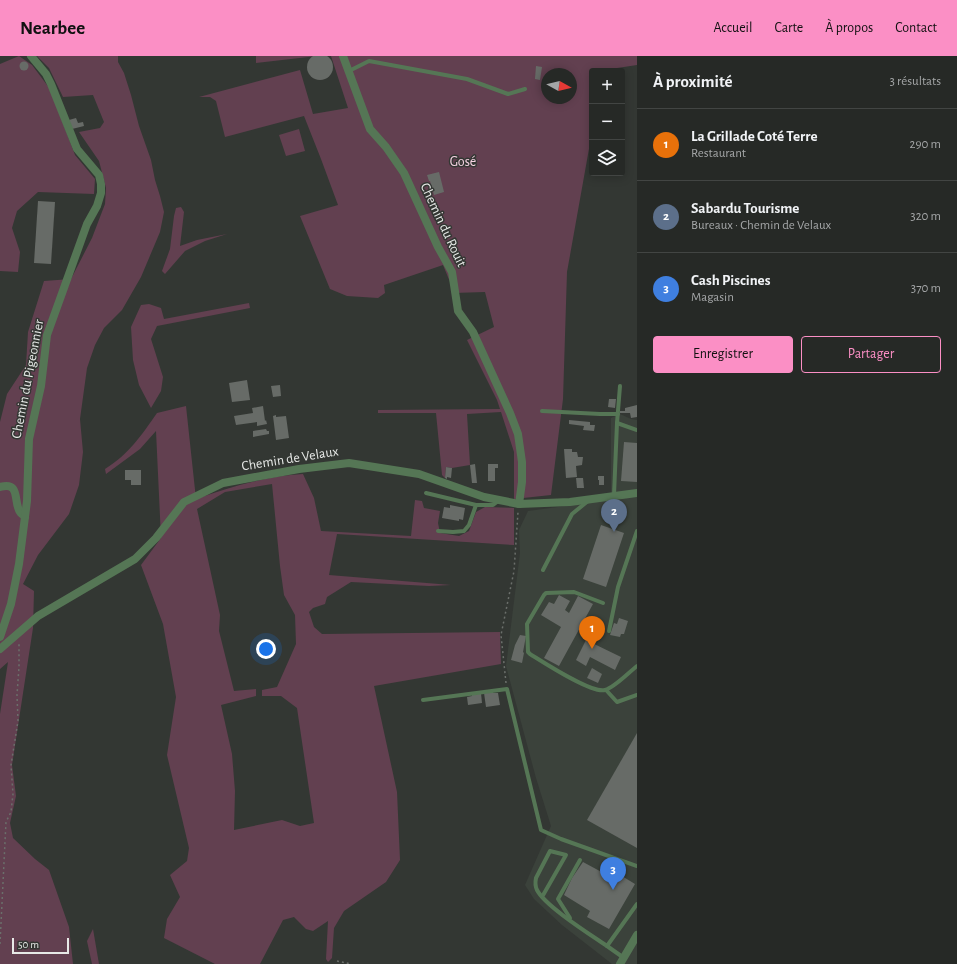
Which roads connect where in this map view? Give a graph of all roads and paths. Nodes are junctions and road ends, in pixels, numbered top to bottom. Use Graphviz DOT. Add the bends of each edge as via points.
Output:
graph roads {
  1 [pos="30,56"];
  2 [pos="343,56"];
  3 [pos="349,71"];
  4 [pos="525,89"];
  5 [pos="620,386"];
  6 [pos="542,411"];
  7 [pos="618,414"];
  8 [pos="617,423"];
  9 [pos="637,430"];
  10 [pos="0,487"];
  11 [pos="637,492"];
  12 [pos="426,493"];
  13 [pos="614,495"];
  14 [pos="592,499"];
  15 [pos="499,500"];
  16 [pos="519,504"];
  17 [pos="476,505"];
  18 [pos="25,517"];
  19 [pos="438,531"];
  20 [pos="637,531"];
  21 [pos="543,570"];
  22 [pos="603,603"];
  23 [pos="609,631"];
  24 [pos="18,632"];
  25 [pos="0,637"];
  26 [pos="0,649"];
  27 [pos="637,666"];
  28 [pos="507,688"];
  29 [pos="606,690"];
  30 [pos="637,695"];
  31 [pos="423,700"];
  32 [pos="580,860"];
  33 [pos="637,866"];
  34 [pos="542,897"];
  35 [pos="637,904"];
  36 [pos="572,921"];
  37 [pos="637,935"];
  38 [pos="0,944"];
  39 [pos="606,946"];
  40 [pos="337,961"];
  41 [pos="622,961"];
  42 [pos="352,964"];
  1 -- 18 [label="street, Chemin du Pigeonnier" via="46,74 77,149 98,176 101,193 47,335 29,439"];
  2 -- 3 [label="street, Chemin du Rouit"];
  3 -- 4 [label="lane" via="369,61 466,79 508,94"];
  3 -- 16 [label="street, Chemin du Rouit" via="370,128 404,173 452,272 458,311 473,332 510,412 518,434 522,462"];
  5 -- 7 [label="lane"];
  6 -- 7 [label="lane"];
  7 -- 8 [label="lane"];
  8 -- 9 [label="lane"];
  8 -- 13 [label="lane"];
  10 -- 18 [label="street" via="12,487 20,512"];
  11 -- 13 [label="street, Chemin de Velaux"];
  12 -- 17 [label="lane"];
  13 -- 14 [label="street, Chemin de Velaux"];
  14 -- 16 [label="street, Chemin de Velaux"];
  14 -- 21 [label="lane" via="572,514"];
  15 -- 16 [label="street, Chemin de Velaux"];
  15 -- 17 [label="lane" via="493,505"];
  15 -- 24 [label="street, Chemin de Velaux" via="419,474 349,463 223,483 184,502 156,538 135,559 38,616"];
  16 -- 28 [label="path" via="514,571 501,635"];
  17 -- 19 [label="lane" via="469,526 464,531"];
  18 -- 25 [label="street, Chemin du Pigeonnier" via="11,604"];
  20 -- 23 [label="lane" via="618,587"];
  22 -- 29 [label="lane" via="574,592 549,592 544,595 527,627 530,654 586,686 600,691"];
  24 -- 26 [label="street, Chemin de Velaux"];
  24 -- 38 [label="path" via="18,721 11,765 14,794 11,812 6,822"];
  27 -- 29 [label="lane"];
  28 -- 31 [label="lane"];
  28 -- 33 [label="lane" via="541,830"];
  29 -- 30 [label="lane" via="617,702"];
  32 -- 36 [label="lane" via="558,899"];
  34 -- 34 [label="lane" via="562,862 566,855 550,851 535,883"];
  34 -- 36 [label="lane"];
  35 -- 39 [label="lane"];
  36 -- 39 [label="lane"];
  37 -- 41 [label="street"];
  39 -- 41 [label="lane"];
  40 -- 42 [label="path"];
}
